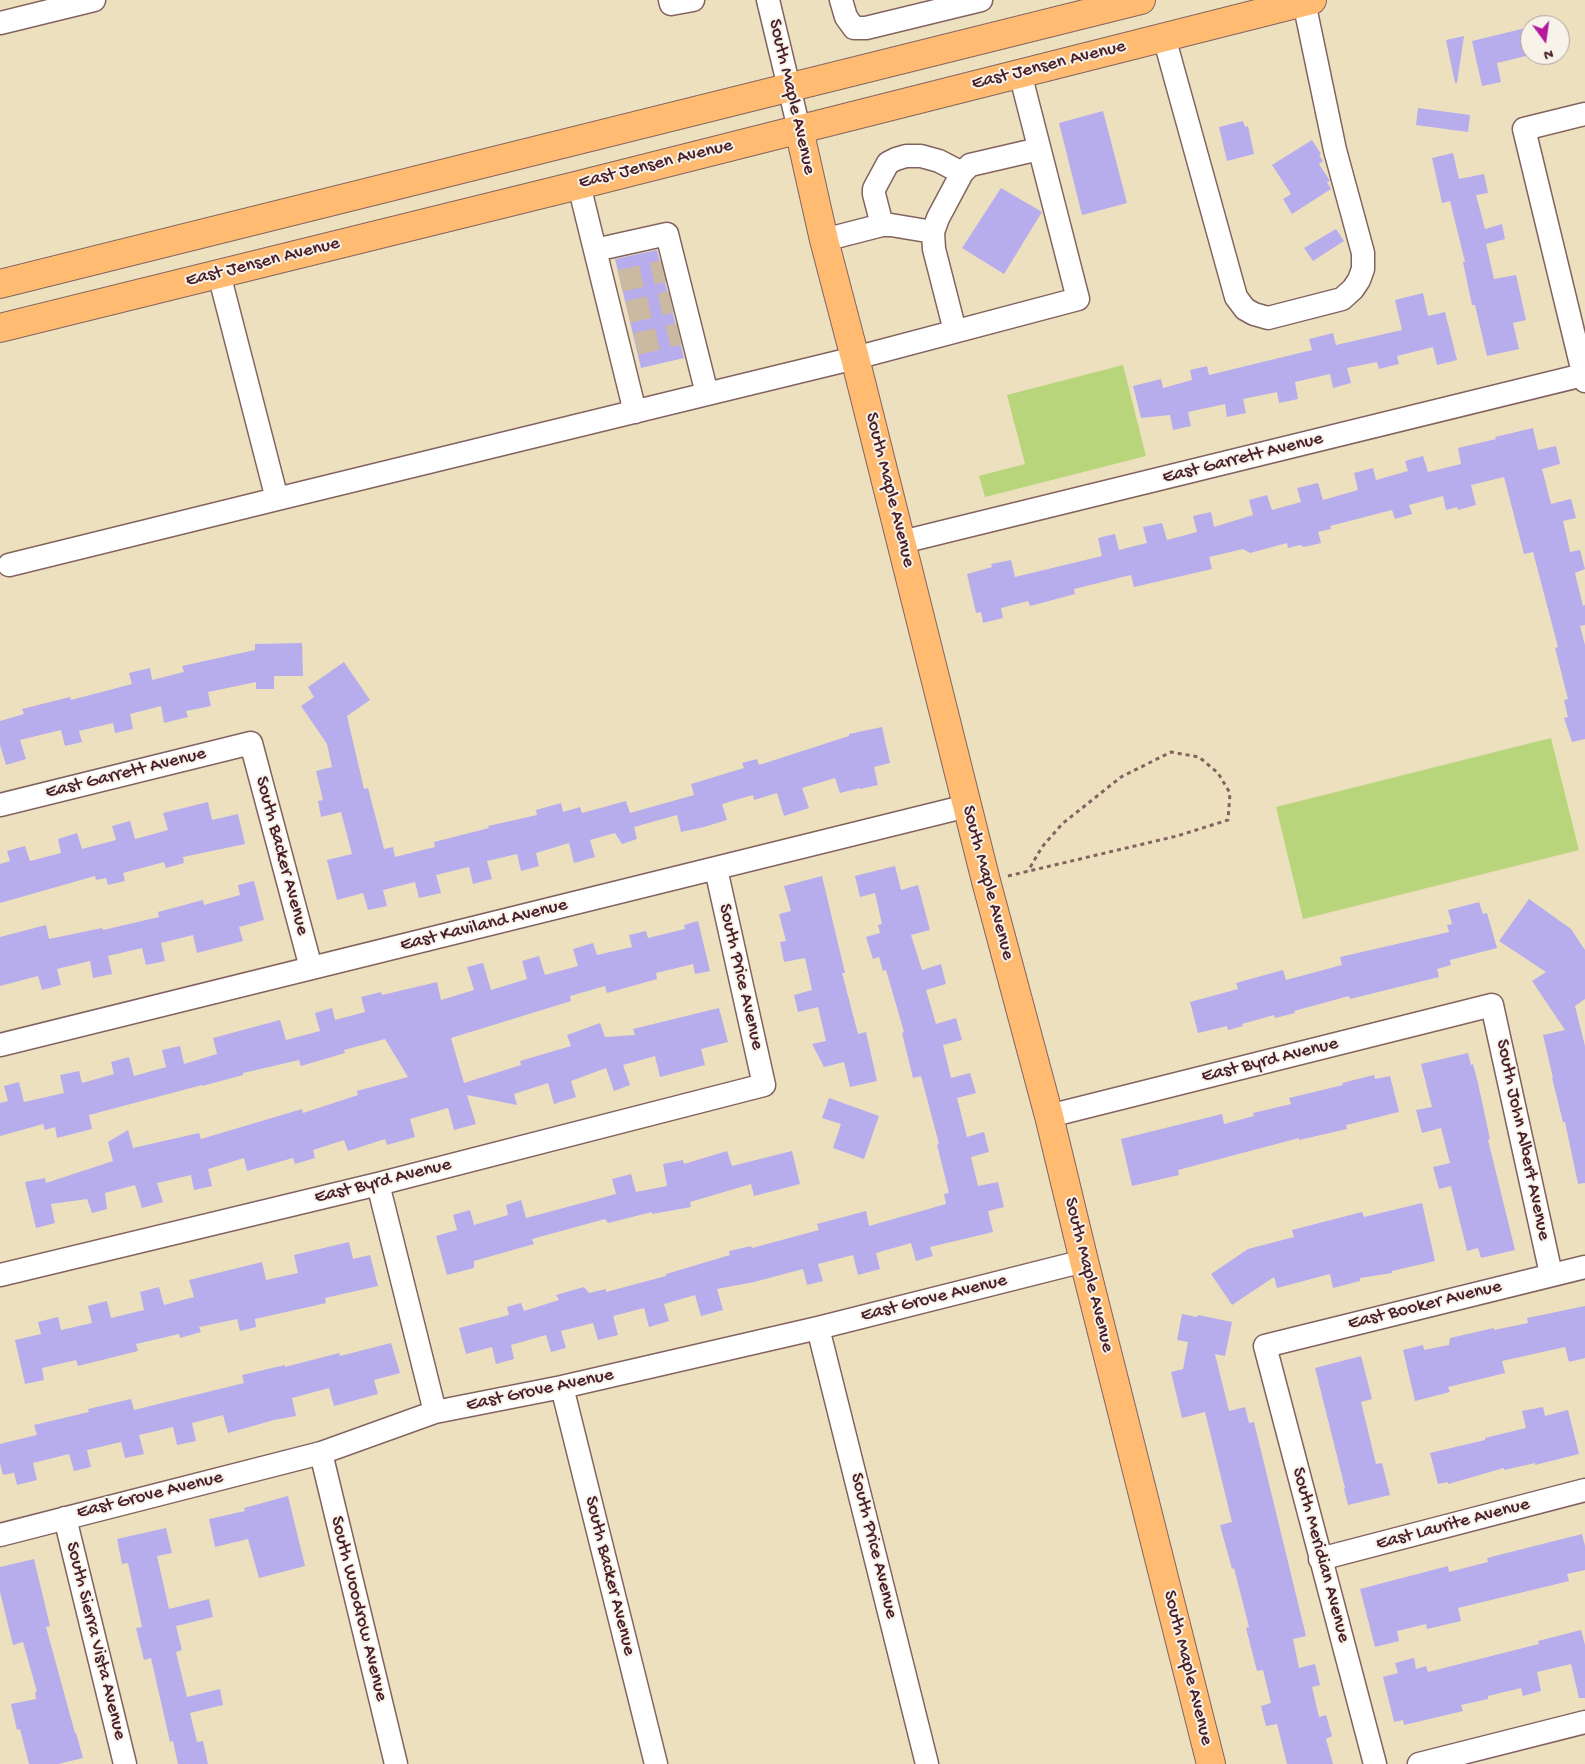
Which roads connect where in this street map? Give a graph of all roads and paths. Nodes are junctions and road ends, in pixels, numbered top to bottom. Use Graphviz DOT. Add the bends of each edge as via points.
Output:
graph roads {
  1 [pos="94,0"];
  2 [pos="670,0"];
  3 [pos="692,0"];
  4 [pos="768,0"];
  5 [pos="841,0"];
  6 [pos="981,0"];
  7 [pos="1141,0"];
  8 [pos="1308,1"];
  9 [pos="901,9"];
  10 [pos="0,23"];
  11 [pos="1164,37"];
  12 [pos="1020,73"];
  13 [pos="790,88"];
  14 [pos="1585,114"];
  15 [pos="799,129"];
  16 [pos="1039,149"];
  17 [pos="962,174"];
  18 [pos="580,185"];
  19 [pos="882,225"];
  20 [pos="933,232"];
  21 [pos="824,240"];
  22 [pos="595,250"];
  23 [pos="219,274"];
  24 [pos="0,284"];
  25 [pos="0,328"];
  26 [pos="955,331"];
  27 [pos="855,358"];
  28 [pos="1584,378"];
  29 [pos="707,394"];
  30 [pos="635,412"];
  31 [pos="277,499"];
  32 [pos="902,542"];
  33 [pos="9,565"];
  34 [pos="251,743"];
  35 [pos="0,805"];
  36 [pos="967,806"];
  37 [pos="716,869"];
  38 [pos="1028,871"];
  39 [pos="986,881"];
  40 [pos="311,968"];
  41 [pos="1492,1005"];
  42 [pos="0,1045"];
  43 [pos="764,1085"];
  44 [pos="1049,1116"];
  45 [pos="378,1184"];
  46 [pos="1084,1261"];
  47 [pos="1585,1267"];
  48 [pos="1551,1274"];
  49 [pos="0,1275"];
  50 [pos="818,1328"];
  51 [pos="1265,1346"];
  52 [pos="562,1387"];
  53 [pos="434,1412"];
  54 [pos="320,1453"];
  55 [pos="1585,1490"];
  56 [pos="65,1518"];
  57 [pos="0,1534"];
  58 [pos="1320,1559"];
  59 [pos="1585,1722"];
  60 [pos="125,1764"];
  61 [pos="396,1764"];
  62 [pos="656,1764"];
  63 [pos="927,1764"];
  64 [pos="1211,1764"];
  65 [pos="1375,1764"];
  66 [pos="1420,1764"];
  1 -- 10 [label="street"];
  2 -- 3 [label="street" via="671,4"];
  4 -- 13 [label="street, South Maple Avenue"];
  5 -- 9 [label="street" via="846,18 854,28 866,28"];
  6 -- 9 [label="street"];
  7 -- 13 [label="main road"];
  8 -- 11 [label="main road, East Jensen Avenue"];
  8 -- 11 [label="street" via="1335,150 1363,253 1359,280 1342,300 1268,318 1246,309 1236,297"];
  11 -- 12 [label="main road, East Jensen Avenue"];
  12 -- 15 [label="main road, East Jensen Avenue"];
  12 -- 16 [label="street"];
  13 -- 15 [label="street, South Maple Avenue"];
  13 -- 24 [label="main road"];
  14 -- 28 [label="street" via="1524,129"];
  15 -- 18 [label="main road, East Jensen Avenue"];
  15 -- 21 [label="main road, South Maple Avenue"];
  16 -- 17 [label="street" via="970,165"];
  16 -- 26 [label="street" via="1078,299"];
  17 -- 19 [label="street" via="939,161 921,156 906,156 888,164 874,189"];
  17 -- 20 [label="street"];
  18 -- 22 [label="street"];
  18 -- 23 [label="main road, East Jensen Avenue"];
  19 -- 20 [label="street"];
  19 -- 21 [label="street"];
  20 -- 26 [label="street"];
  21 -- 27 [label="main road, South Maple Avenue"];
  22 -- 29 [label="street" via="667,234 670,269 685,333"];
  22 -- 30 [label="street" via="612,283 628,346"];
  23 -- 25 [label="main road, East Jensen Avenue"];
  23 -- 31 [label="street"];
  26 -- 27 [label="street"];
  27 -- 29 [label="street"];
  27 -- 32 [label="main road, South Maple Avenue"];
  28 -- 32 [label="street, East Garrett Avenue"];
  29 -- 30 [label="street"];
  30 -- 31 [label="street"];
  31 -- 33 [label="street"];
  32 -- 36 [label="main road, South Maple Avenue"];
  34 -- 35 [label="street, East Garrett Avenue"];
  34 -- 40 [label="street, South Backer Avenue"];
  36 -- 37 [label="street, East Kaviland Avenue"];
  36 -- 39 [label="main road, South Maple Avenue"];
  37 -- 40 [label="street, East Kaviland Avenue"];
  37 -- 43 [label="street, South Price Avenue"];
  38 -- 38 [label="path" via="1177,836 1228,820 1230,793 1218,773 1199,757 1171,752 1121,777 1062,824 1042,847"];
  38 -- 39 [label="path"];
  39 -- 44 [label="main road, South Maple Avenue"];
  40 -- 42 [label="street, East Kaviland Avenue"];
  41 -- 44 [label="street, East Byrd Avenue"];
  41 -- 48 [label="street, South John Albert Avenue"];
  43 -- 45 [label="street, East Byrd Avenue"];
  44 -- 46 [label="main road, South Maple Avenue"];
  45 -- 49 [label="street, East Byrd Avenue"];
  45 -- 53 [label="street"];
  46 -- 50 [label="street, East Grove Avenue"];
  46 -- 64 [label="main road, South Maple Avenue"];
  47 -- 48 [label="street, East Booker Avenue"];
  48 -- 51 [label="street, East Booker Avenue"];
  50 -- 52 [label="street, East Grove Avenue"];
  50 -- 63 [label="street, South Price Avenue"];
  51 -- 58 [label="street, South Meridian Avenue"];
  52 -- 53 [label="street, East Grove Avenue"];
  52 -- 62 [label="street, South Backer Avenue"];
  53 -- 54 [label="street, East Grove Avenue"];
  54 -- 56 [label="street, East Grove Avenue"];
  54 -- 61 [label="street, South Woodrow Avenue"];
  55 -- 58 [label="street, East Laurite Avenue"];
  56 -- 57 [label="street, East Grove Avenue"];
  56 -- 60 [label="street, South Sierra Vista Avenue"];
  58 -- 65 [label="street, South Meridian Avenue"];
  59 -- 66 [label="street"];
}
